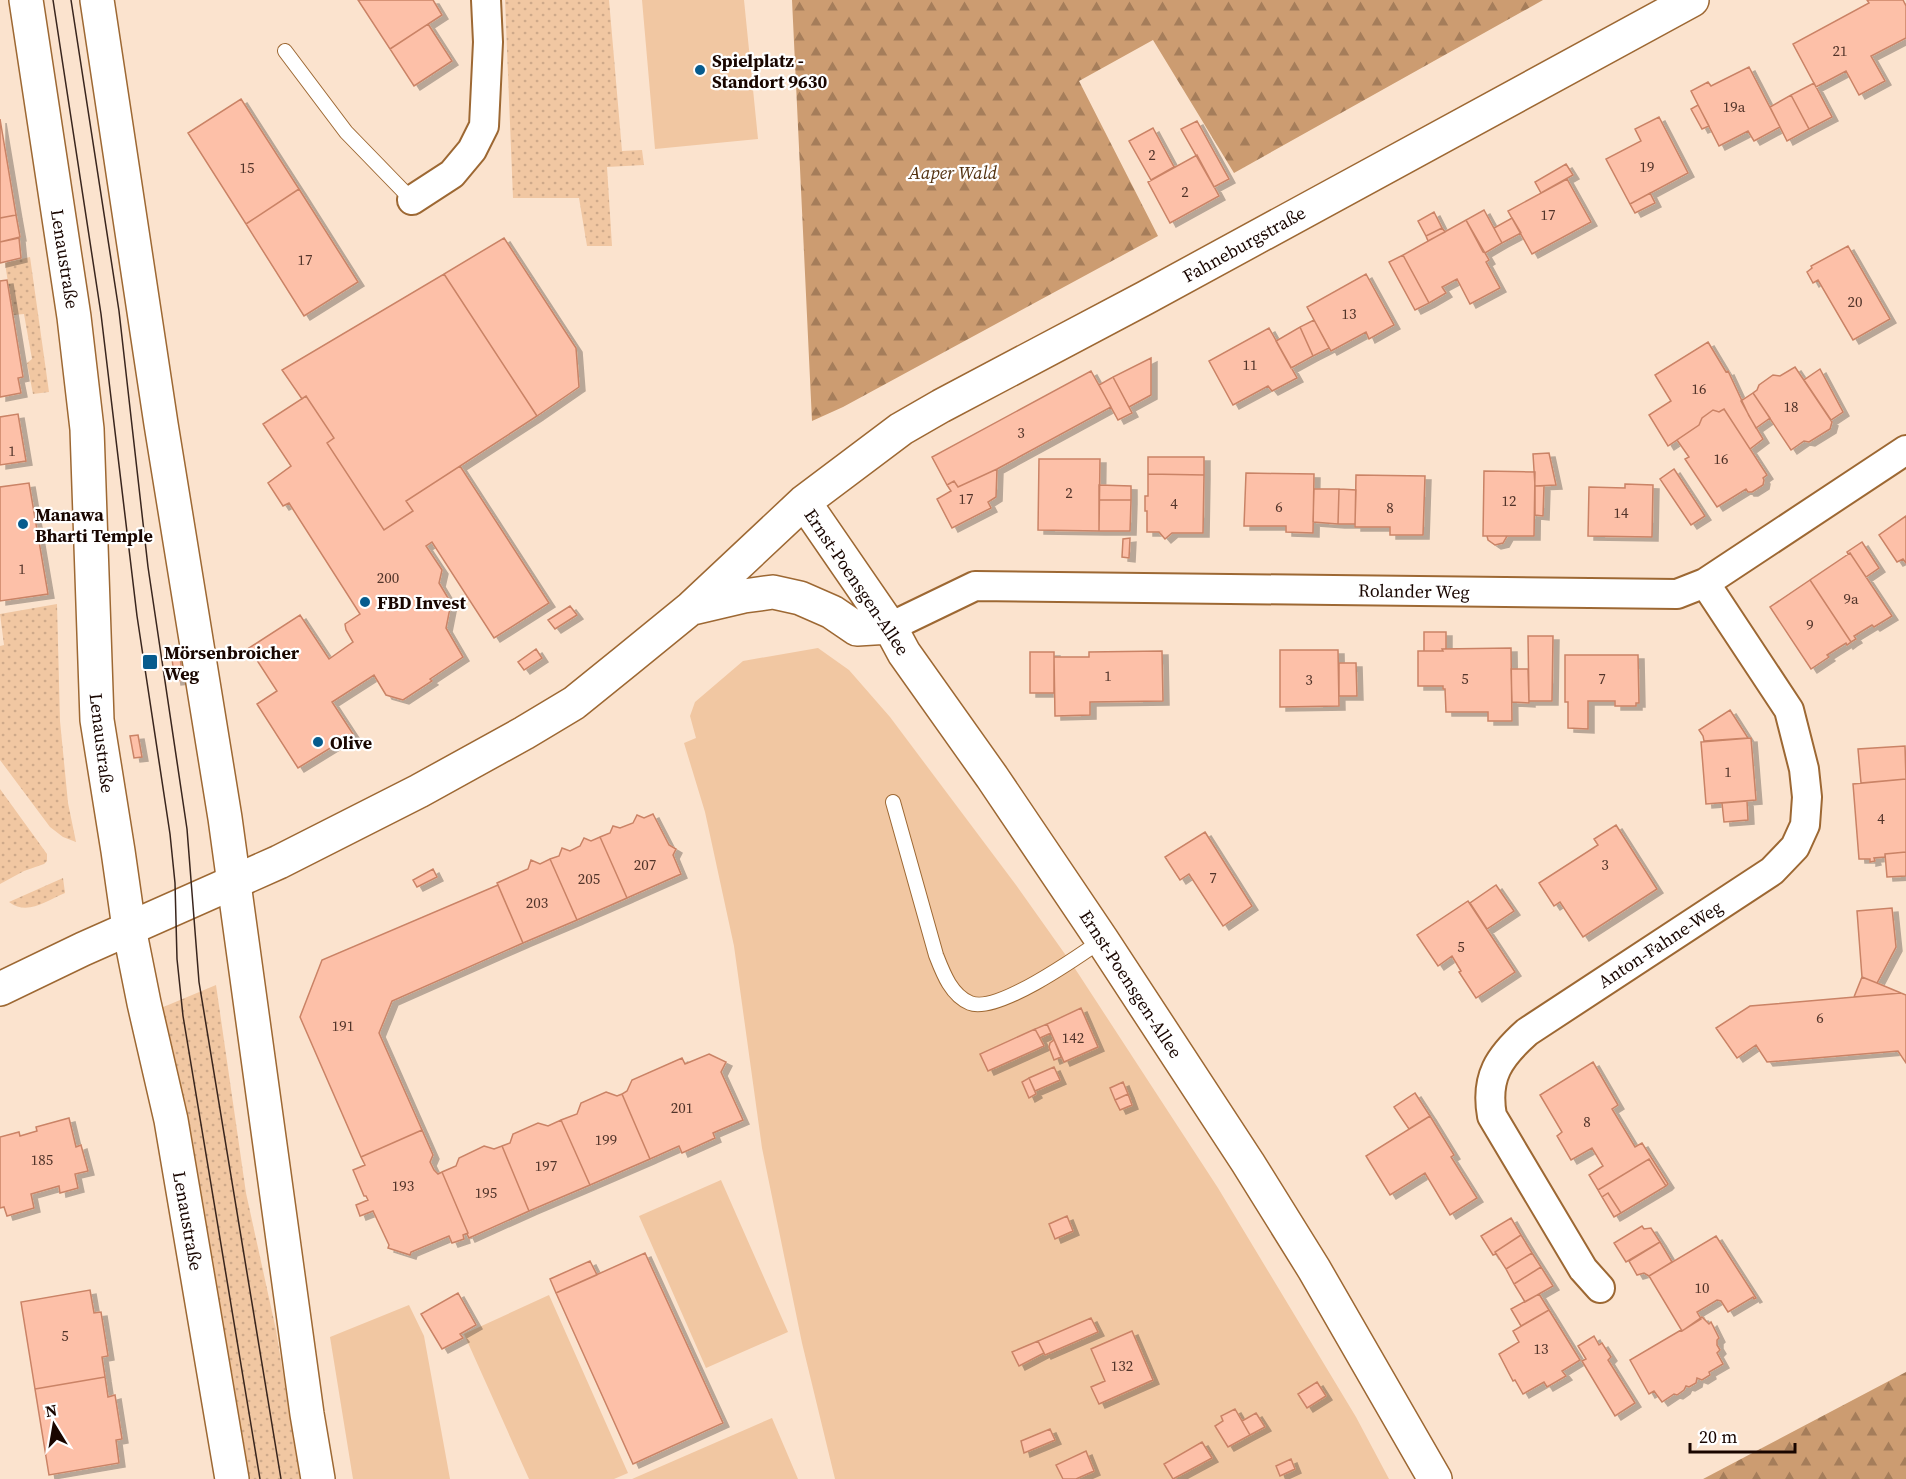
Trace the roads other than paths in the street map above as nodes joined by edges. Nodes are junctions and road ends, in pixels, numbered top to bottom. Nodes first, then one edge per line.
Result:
1 (26, 0) edge
2 (97, 0) edge
3 (486, 0) edge
4 (1692, 0) edge
5 (285, 51) dead end
6 (412, 200) joint
7 (1906, 450) edge
8 (804, 502) junction
9 (1705, 583) junction
10 (691, 608) junction
11 (890, 627) junction
12 (894, 802) dead end
13 (235, 883) junction
14 (129, 928) junction
15 (1102, 939) junction
16 (0, 988) edge
17 (1600, 1288) dead end
18 (232, 1479) edge
19 (318, 1479) edge
20 (1435, 1479) edge

1 - 14 street, Lenaustraße
2 - 13 street
3 - 6 street
4 - 8 street, Fahneburgstraße
5 - 6 lane
7 - 9 street, Rolander Weg
8 - 10 street
8 - 11 street, Ernst-Poensgen-Allee
9 - 11 street, Rolander Weg
9 - 17 street, Anton-Fahne-Weg
10 - 11 street
10 - 13 street
11 - 15 street, Ernst-Poensgen-Allee
12 - 15 lane
13 - 14 street
13 - 19 street
14 - 16 street
14 - 18 street, Lenaustraße
15 - 20 street, Ernst-Poensgen-Allee

